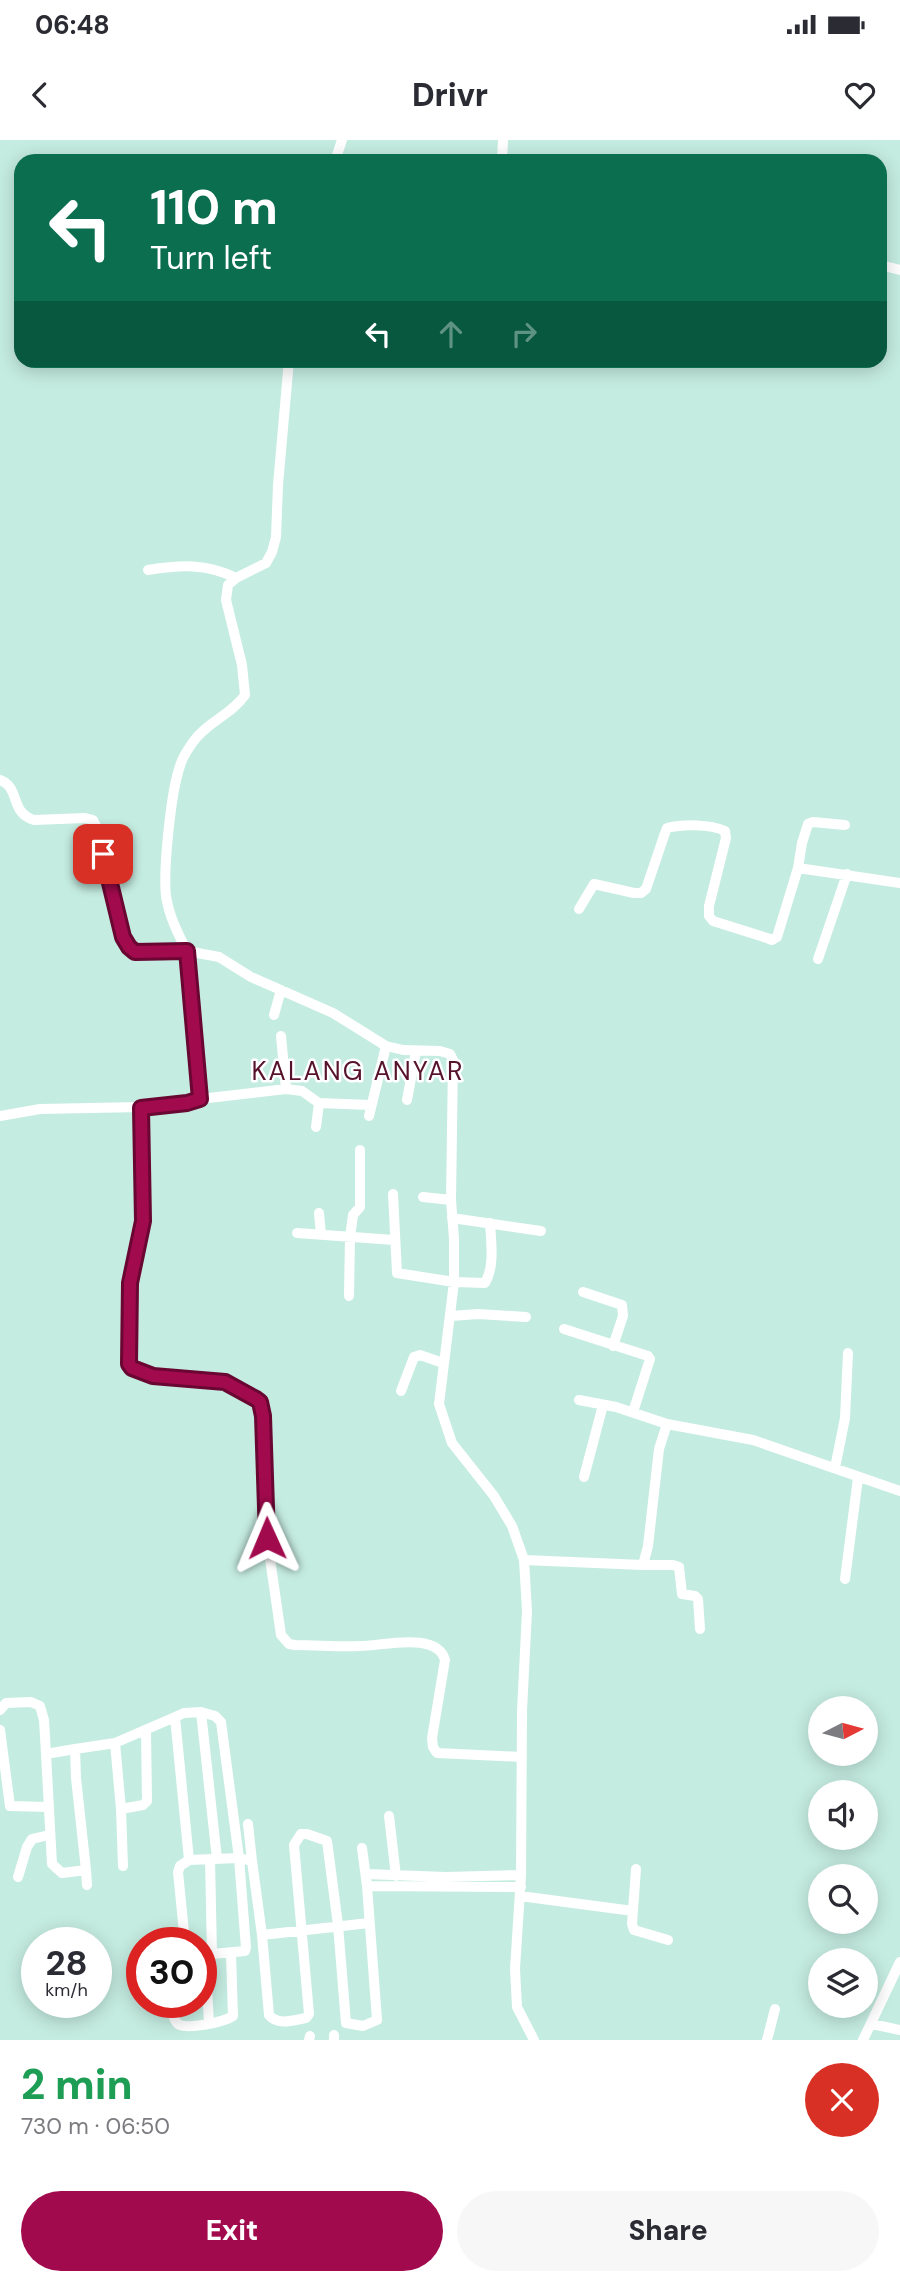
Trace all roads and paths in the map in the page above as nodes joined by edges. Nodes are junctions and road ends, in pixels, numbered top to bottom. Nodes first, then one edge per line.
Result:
1 (288, 368) edge
2 (148, 570) dead end
3 (236, 578) junction
4 (0, 780) edge
5 (845, 825) dead end
6 (798, 868) junction
7 (847, 874) junction
8 (900, 883) edge
9 (579, 909) dead end
10 (187, 951) junction
11 (818, 959) dead end
12 (281, 990) junction
13 (274, 1015) dead end
14 (281, 1036) dead end
15 (386, 1046) junction
16 (416, 1051) junction
17 (286, 1089) junction
18 (200, 1099) junction
19 (407, 1100) dead end
20 (318, 1103) junction
21 (141, 1108) junction
22 (0, 1116) edge
23 (316, 1127) dead end
24 (360, 1150) dead end
25 (393, 1194) dead end
26 (423, 1197) dead end
27 (451, 1200) junction
28 (319, 1213) dead end
29 (452, 1218) junction
30 (490, 1223) junction
31 (541, 1231) dead end
32 (297, 1233) dead end
33 (321, 1235) junction
34 (350, 1237) junction
35 (394, 1240) junction
36 (454, 1282) junction
37 (583, 1292) dead end
38 (349, 1296) dead end
39 (451, 1315) junction
40 (526, 1317) dead end
41 (564, 1329) dead end
42 (613, 1346) junction
43 (848, 1353) dead end
44 (443, 1363) junction
45 (401, 1391) dead end
46 (579, 1400) dead end
47 (603, 1405) junction
48 (633, 1412) junction
49 (667, 1424) junction
50 (835, 1468) junction
51 (584, 1477) dead end
52 (858, 1478) junction
53 (900, 1491) edge
54 (524, 1560) junction
55 (643, 1565) junction
56 (845, 1579) dead end
57 (700, 1629) dead end
58 (0, 1710) edge
59 (201, 1712) junction
60 (175, 1717) junction
61 (0, 1730) edge
62 (146, 1730) junction
63 (115, 1743) junction
64 (75, 1749) junction
65 (46, 1754) junction
66 (522, 1757) junction
67 (48, 1807) junction
68 (121, 1809) junction
69 (389, 1816) dead end
70 (248, 1824) dead end
71 (49, 1835) junction
72 (362, 1848) dead end
73 (239, 1858) junction
74 (213, 1859) junction
75 (189, 1860) junction
76 (252, 1861) junction
77 (123, 1866) dead end
78 (86, 1870) junction
79 (636, 1870) dead end
80 (521, 1875) junction
81 (396, 1876) junction
82 (18, 1877) dead end
83 (367, 1880) junction
84 (87, 1885) dead end
85 (521, 1891) junction
86 (633, 1911) junction
87 (369, 1923) junction
88 (338, 1925) junction
89 (184, 1927) edge
90 (208, 1927) edge
91 (300, 1929) junction
92 (261, 1935) junction
93 (668, 1940) dead end
94 (217, 1954) edge
95 (231, 1954) junction
96 (900, 1962) edge
97 (775, 2009) dead end
98 (174, 2018) edge
99 (209, 2018) edge
100 (209, 2023) junction
101 (872, 2024) junction
102 (900, 2029) edge
103 (534, 2040) edge
104 (767, 2040) edge
105 (863, 2040) edge

1 - 3 street
2 - 3 street
3 - 10 street
4 - 10 street
5 - 6 street
6 - 7 street
6 - 9 street
7 - 8 street
7 - 11 street
10 - 12 street
10 - 18 street
12 - 13 street
12 - 15 street
14 - 17 street
15 - 16 street
15 - 20 street
16 - 19 street
16 - 27 street
17 - 18 street
17 - 20 street
18 - 21 street
20 - 23 street
21 - 22 street
21 - 66 street
24 - 34 street
25 - 35 street
26 - 27 street
27 - 29 street
28 - 33 street
29 - 30 street
29 - 36 street
30 - 31 street
30 - 36 street
32 - 33 street
33 - 34 street
34 - 35 street
34 - 38 street
35 - 36 street
36 - 39 street
37 - 42 street
39 - 40 street
39 - 44 street
41 - 42 street
42 - 48 street
43 - 50 street
44 - 45 street
44 - 54 street
46 - 47 street
47 - 48 street
47 - 51 street
48 - 49 street
49 - 50 street
49 - 55 street
50 - 52 street
52 - 53 street
52 - 56 street
54 - 55 street
54 - 66 street
55 - 57 street
58 - 65 street
59 - 60 street
59 - 73 street
59 - 74 street
60 - 62 street
60 - 75 street
61 - 67 street
62 - 63 street
62 - 68 street
63 - 64 street
63 - 68 street
64 - 65 street
64 - 78 street
65 - 67 street
66 - 80 street
67 - 71 street
68 - 77 street
69 - 81 street
70 - 76 street
71 - 78 street
71 - 82 street
72 - 83 street
73 - 74 street
73 - 76 street
73 - 95 street
74 - 75 street
74 - 90 street
75 - 89 street
76 - 92 street
78 - 84 street
79 - 86 street
80 - 81 street
80 - 85 street
81 - 83 street
83 - 85 street
83 - 87 street
85 - 86 street
85 - 103 street
86 - 93 street
87 - 88 street
87 - 88 street
88 - 91 street
88 - 91 street
91 - 92 street
91 - 92 street
94 - 95 street
95 - 100 street
96 - 101 street
97 - 104 street
98 - 100 street
99 - 100 street
101 - 102 street
101 - 105 street

